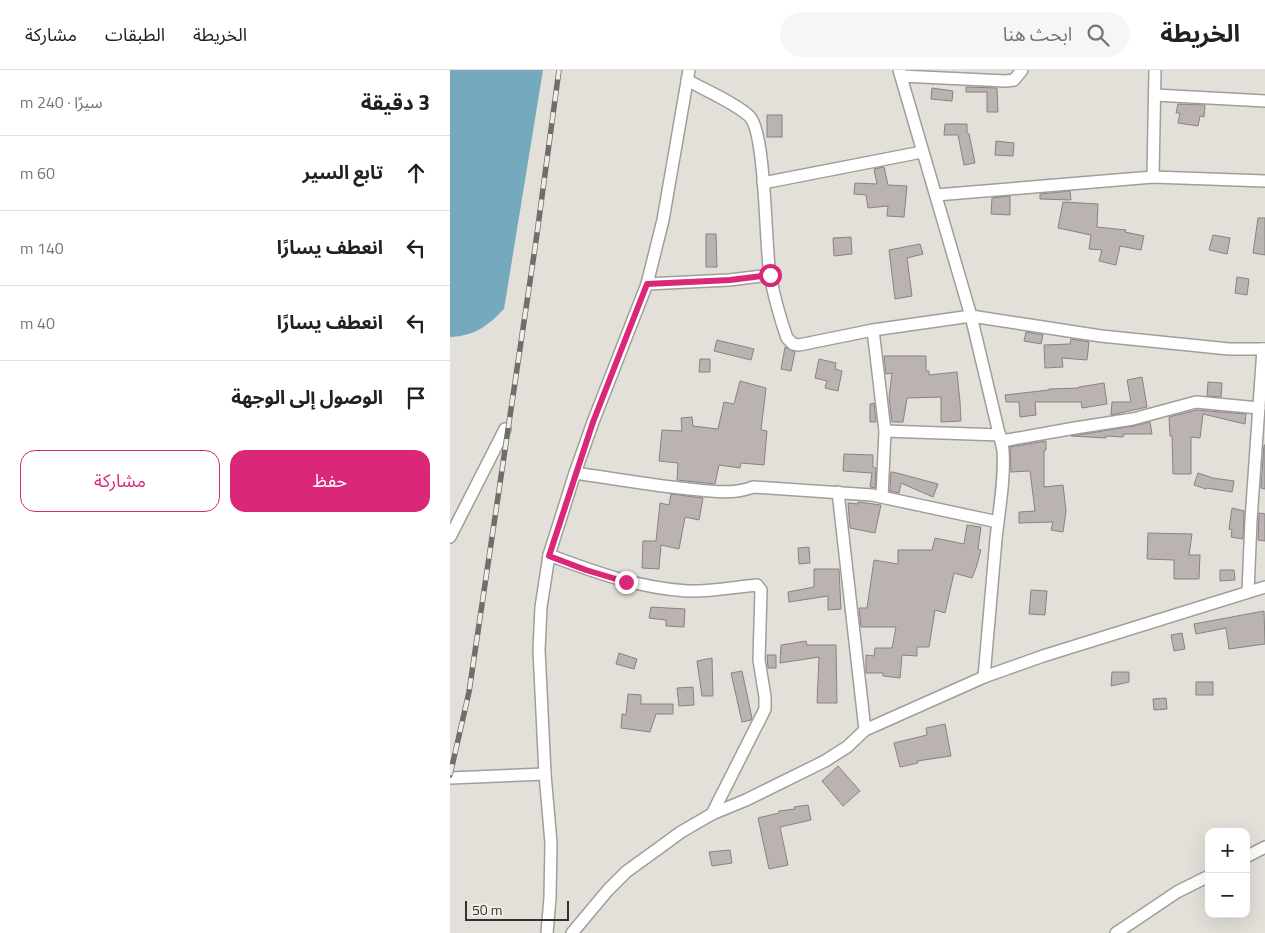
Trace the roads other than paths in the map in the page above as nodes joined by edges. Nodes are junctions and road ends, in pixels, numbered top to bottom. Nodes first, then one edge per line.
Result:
1 (1022, 70) edge
2 (1155, 70) edge
3 (900, 73) edge
4 (688, 75) edge
5 (1155, 95) junction
6 (1265, 101) edge
7 (922, 152) junction
8 (1153, 177) junction
9 (1265, 181) edge
10 (763, 183) junction
11 (936, 195) junction
12 (770, 275) junction
13 (647, 284) junction
14 (970, 316) junction
15 (873, 330) junction
16 (1264, 349) edge
17 (1259, 408) junction
18 (505, 429) dead end
19 (885, 431) junction
20 (1001, 438) junction
21 (575, 473) junction
22 (838, 492) junction
23 (882, 497) junction
24 (998, 522) junction
25 (450, 537) edge
26 (549, 556) junction
27 (1265, 587) edge
28 (1248, 592) junction
29 (984, 677) junction
30 (865, 730) junction
31 (545, 774) junction
32 (450, 778) edge
33 (712, 814) junction
34 (1265, 847) edge
35 (1250, 855) edge
36 (1205, 878) edge
37 (547, 933) edge
38 (572, 933) edge
39 (1116, 933) edge

1 - 3 street
2 - 5 street
3 - 7 street
4 - 10 street
4 - 13 street
5 - 6 street
5 - 8 street
7 - 10 street
7 - 11 street
8 - 9 street
8 - 11 street
10 - 12 street
11 - 14 street
12 - 13 street
12 - 15 street
13 - 21 street
14 - 15 street
14 - 16 street
14 - 20 street
15 - 19 street
16 - 17 street
17 - 20 street
17 - 28 street
18 - 25 street
19 - 20 street
19 - 23 street
20 - 24 street
21 - 22 street
21 - 26 street
22 - 23 street
22 - 30 street
23 - 24 street
24 - 29 street
26 - 31 street
26 - 33 street
27 - 28 street
28 - 29 street
29 - 30 street
30 - 33 street
31 - 32 street
31 - 37 street
33 - 38 street
34 - 35 street
36 - 39 street

